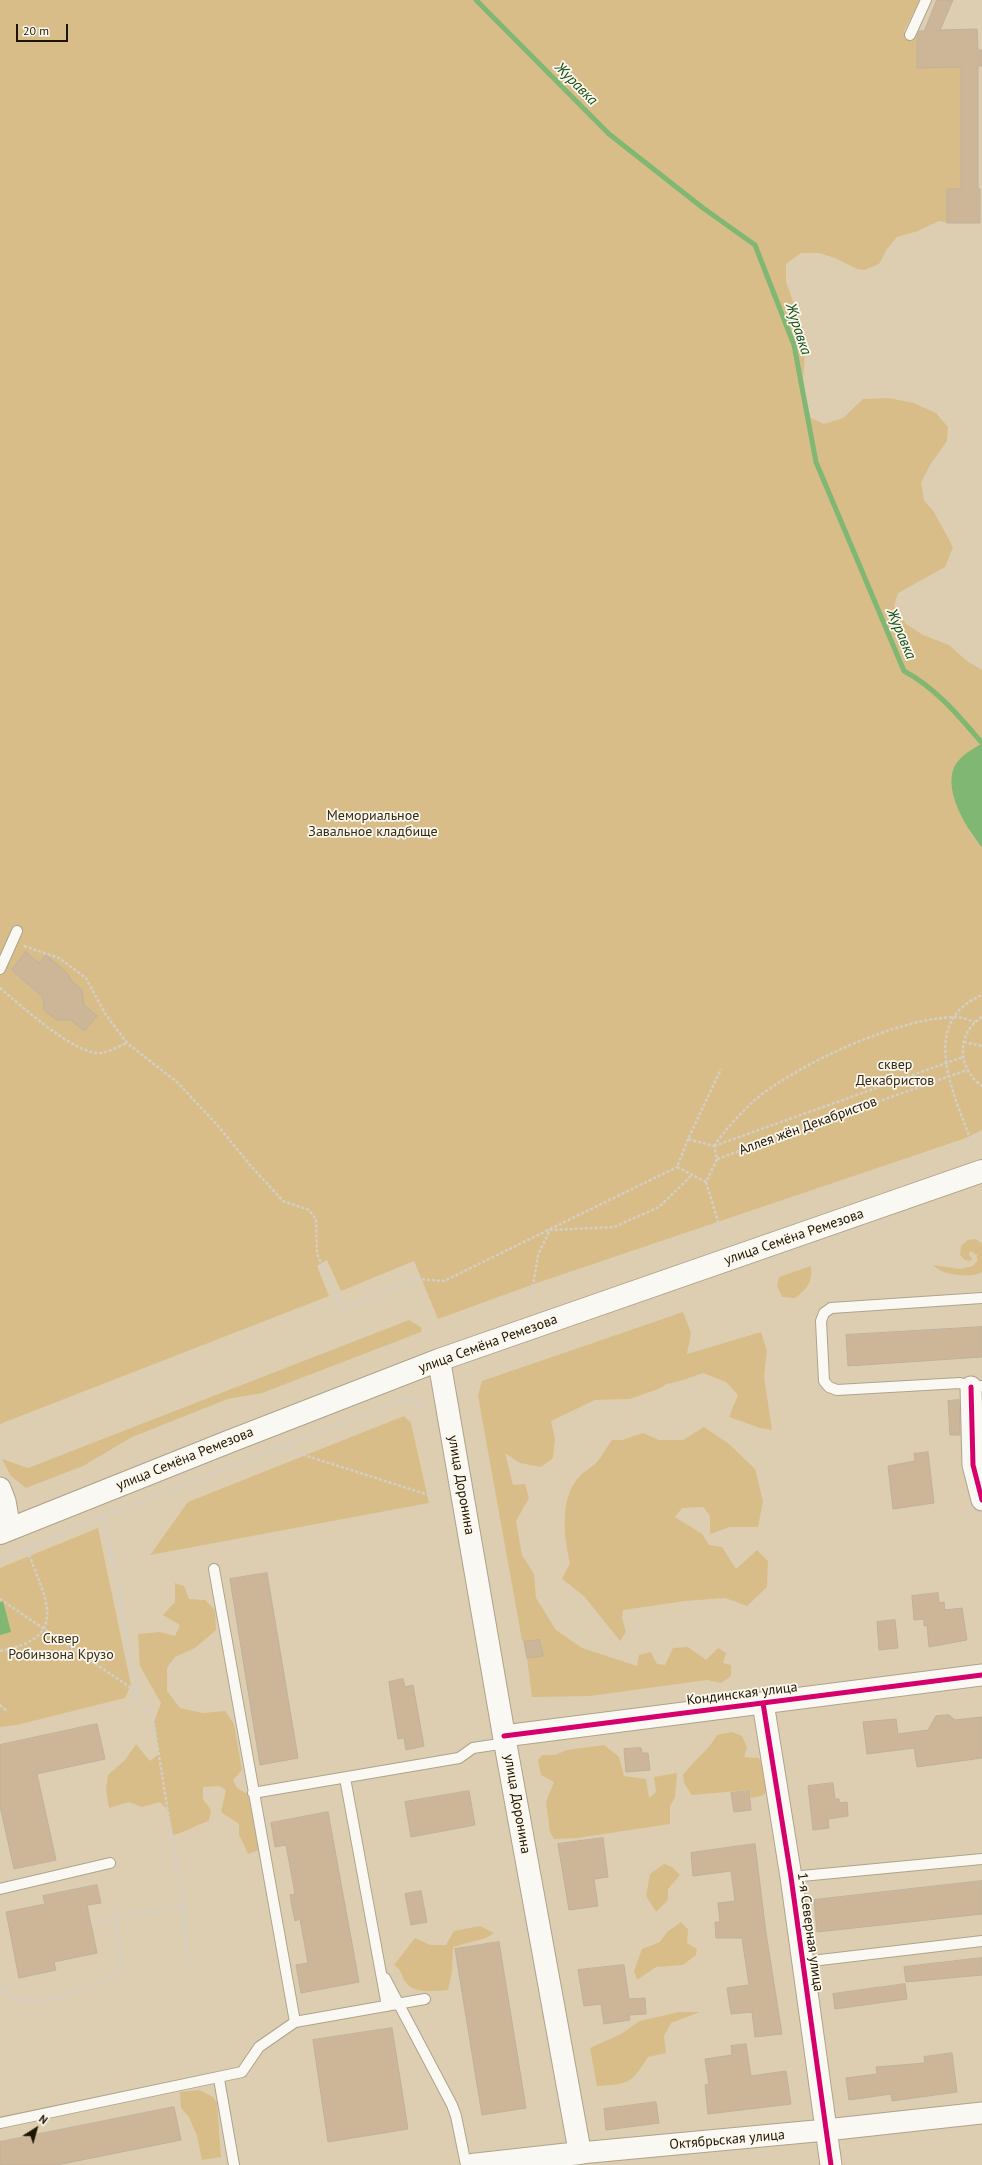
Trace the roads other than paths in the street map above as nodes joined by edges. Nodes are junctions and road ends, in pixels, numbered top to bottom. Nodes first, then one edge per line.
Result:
1 (926, 0) edge
2 (910, 35) dead end
3 (17, 931) dead end
4 (0, 969) edge
5 (982, 1171) edge
6 (982, 1298) edge
7 (439, 1360) junction
8 (976, 1387) edge
9 (0, 1488) edge
10 (982, 1500) edge
11 (5, 1531) edge
12 (214, 1569) dead end
13 (982, 1675) edge
14 (763, 1703) junction
15 (505, 1739) junction
16 (345, 1778) junction
17 (253, 1793) junction
18 (982, 1859) edge
19 (110, 1863) dead end
20 (791, 1877) junction
21 (0, 1889) edge
22 (982, 1941) edge
23 (803, 1962) junction
24 (380, 1969) junction
25 (425, 2000) dead end
26 (399, 2004) junction
27 (387, 2006) junction
28 (295, 2022) junction
29 (219, 2079) junction
30 (982, 2112) edge
31 (0, 2123) edge
32 (826, 2130) junction
33 (580, 2153) junction
34 (234, 2165) edge
35 (466, 2165) edge
36 (472, 2165) edge
37 (831, 2165) edge

1 - 2 lane
3 - 4 lane
5 - 7 main road, улица Семёна Ремезова
6 - 8 lane
7 - 11 main road, улица Семёна Ремезова
7 - 15 main road, улица Доронина
8 - 10 street
9 - 11 street
12 - 17 lane
13 - 14 street, Кондинская улица
14 - 15 street, Кондинская улица
14 - 20 street, 1-я Северная улица
15 - 16 lane
15 - 33 main road, улица Доронина
16 - 17 lane
16 - 24 lane
17 - 28 lane
18 - 20 lane
19 - 21 lane
20 - 23 street, 1-я Северная улица
22 - 23 lane
23 - 32 street, 1-я Северная улица
24 - 26 lane
24 - 27 lane
25 - 26 lane
26 - 27 lane
26 - 35 lane
27 - 28 lane
28 - 29 lane
29 - 31 lane
29 - 34 lane
30 - 32 street, Октябрьская улица
32 - 33 street, Октябрьская улица
32 - 37 street, 1-я Северная улица
33 - 36 main road, Октябрьская улица

